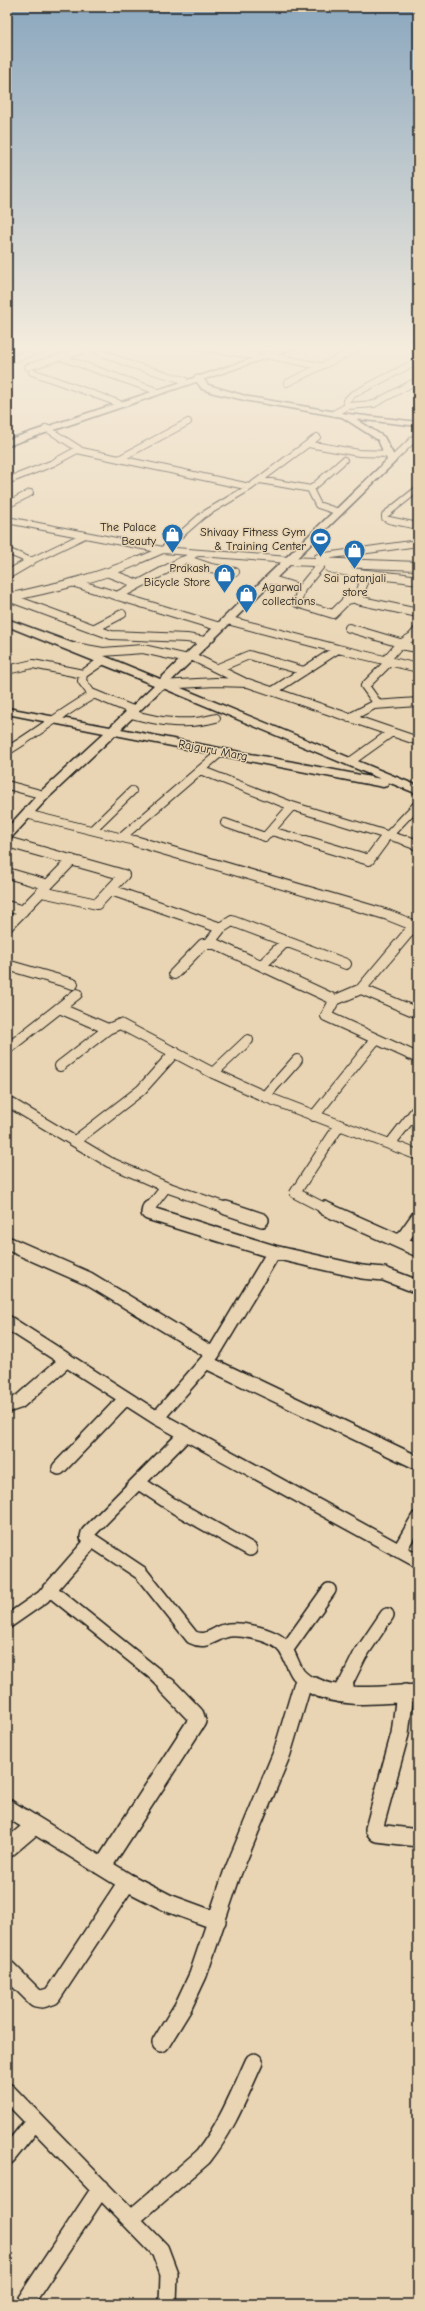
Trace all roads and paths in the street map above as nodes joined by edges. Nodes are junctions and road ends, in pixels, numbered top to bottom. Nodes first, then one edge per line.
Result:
1 (68, 455) edge
2 (100, 455) edge
3 (127, 455) edge
4 (294, 455) edge
5 (377, 455) edge
6 (393, 455) edge
7 (390, 457) junction
8 (119, 459) junction
9 (344, 460) dead end
10 (9, 480) edge
11 (260, 480) junction
12 (250, 487) junction
13 (310, 489) junction
14 (418, 489) edge
15 (30, 493) dead end
16 (7, 505) edge
17 (339, 512) junction
18 (7, 520) edge
19 (418, 526) edge
20 (83, 536) junction
21 (418, 543) edge
22 (163, 550) junction
23 (7, 551) edge
24 (198, 553) junction
25 (185, 559) junction
26 (31, 561) junction
27 (288, 561) junction
28 (322, 564) junction
29 (418, 566) edge
30 (235, 572) dead end
31 (109, 573) junction
32 (360, 574) junction
33 (7, 575) edge
34 (269, 579) junction
35 (418, 580) edge
36 (76, 584) junction
37 (138, 584) junction
38 (301, 589) junction
39 (116, 596) junction
40 (8, 597) edge
41 (356, 598) junction
42 (418, 612) edge
43 (122, 614) dead end
44 (227, 620) junction
45 (7, 622) edge
46 (220, 628) junction
47 (349, 628) dead end
48 (93, 629) junction
49 (418, 630) edge
50 (205, 641) junction
51 (400, 644) junction
52 (71, 646) junction
53 (418, 648) edge
54 (338, 649) junction
55 (189, 657) junction
56 (102, 661) junction
57 (387, 662) junction
58 (218, 668) junction
59 (418, 668) edge
60 (7, 670) edge
61 (304, 671) junction
62 (83, 674) junction
63 (248, 683) junction
64 (162, 685) junction
65 (273, 691) junction
66 (94, 695) junction
67 (418, 702) edge
68 (378, 704) junction
69 (7, 711) edge
70 (133, 713) junction
71 (216, 718) dead end
72 (349, 718) junction
73 (52, 720) junction
74 (114, 732) junction
75 (392, 732) junction
76 (418, 741) edge
77 (7, 751) edge
78 (221, 752) junction
79 (350, 762) junction
80 (200, 770) junction
81 (7, 785) edge
82 (418, 790) edge
83 (132, 791) dead end
84 (44, 796) junction
85 (418, 804) edge
86 (292, 806) junction
87 (26, 814) junction
88 (225, 823) dead end
89 (10, 828) edge
90 (93, 829) junction
91 (271, 830) junction
92 (387, 836) junction
93 (122, 837) junction
94 (7, 842) edge
95 (418, 845) edge
96 (72, 860) junction
97 (7, 873) edge
98 (48, 885) junction
99 (111, 890) junction
100 (42, 892) junction
101 (7, 906) edge
102 (23, 911) junction
103 (416, 926) edge
104 (7, 927) edge
105 (221, 928) junction
106 (210, 942) junction
107 (286, 942) junction
108 (346, 964) dead end
109 (7, 965) edge
110 (262, 965) junction
111 (174, 974) dead end
112 (73, 984) dead end
113 (361, 989) junction
114 (77, 994) dead end
115 (333, 1001) junction
116 (59, 1008) junction
117 (418, 1013) edge
118 (108, 1029) junction
119 (248, 1040) dead end
120 (375, 1040) junction
121 (7, 1049) edge
122 (175, 1052) junction
123 (418, 1058) edge
124 (296, 1060) dead end
125 (60, 1066) dead end
126 (213, 1073) junction
127 (265, 1096) junction
128 (7, 1102) edge
129 (418, 1108) edge
130 (314, 1116) junction
131 (339, 1126) junction
132 (75, 1141) junction
133 (390, 1144) junction
134 (418, 1154) edge
135 (166, 1186) junction
136 (418, 1217) edge
137 (262, 1220) dead end
138 (401, 1241) junction
139 (7, 1243) edge
140 (418, 1250) edge
141 (274, 1252) junction
142 (418, 1287) edge
143 (7, 1322) edge
144 (210, 1358) junction
145 (67, 1360) junction
146 (126, 1398) junction
147 (7, 1406) edge
148 (157, 1418) junction
149 (186, 1434) junction
150 (418, 1463) edge
151 (59, 1468) dead end
152 (140, 1483) junction
153 (418, 1518) edge
154 (92, 1542) junction
155 (250, 1549) dead end
156 (399, 1551) junction
157 (418, 1560) edge
158 (50, 1589) junction
159 (329, 1590) dead end
160 (387, 1615) dead end
161 (7, 1622) edge
162 (287, 1649) junction
163 (304, 1680) junction
164 (342, 1692) junction
165 (412, 1693) edge
166 (7, 1808) edge
167 (34, 1826) junction
168 (418, 1838) edge
169 (7, 1849) edge
170 (103, 1866) junction
171 (127, 1882) junction
172 (218, 1921) junction
173 (7, 1969) edge
174 (161, 2044) dead end
175 (254, 2062) dead end
176 (7, 2092) edge
177 (35, 2121) junction
178 (7, 2156) edge
179 (101, 2188) junction
180 (131, 2219) junction
181 (24, 2304) edge
182 (168, 2304) edge

1 - 10 street
2 - 8 street
3 - 8 street
4 - 11 street
5 - 7 street
6 - 7 street
7 - 17 street
8 - 12 street
9 - 13 street
11 - 12 street
11 - 13 street
12 - 22 street
13 - 17 street
14 - 19 street
15 - 16 street
17 - 27 street
18 - 20 street
20 - 22 street
20 - 26 street
21 - 27 street
22 - 24 street
22 - 31 street
23 - 26 street
24 - 25 street
24 - 27 street
25 - 30 street
25 - 37 street
26 - 33 street
27 - 28 street
27 - 34 street
28 - 29 street
28 - 32 street
28 - 38 street
31 - 36 street
31 - 37 street
32 - 35 street
32 - 41 street
34 - 38 street
34 - 44 street
36 - 39 street
36 - 40 street
37 - 39 street
38 - 41 street
39 - 46 street
40 - 48 street
41 - 42 street
43 - 48 street
44 - 46 street
44 - 54 street
45 - 52 street
46 - 50 street
47 - 51 street
48 - 50 street
49 - 51 street
50 - 55 street
51 - 53 street
51 - 57 street
52 - 55 street
52 - 56 street
54 - 57 street
54 - 61 street
55 - 58 street
55 - 64 street
56 - 62 street
56 - 64 street
57 - 59 street
57 - 68 street
58 - 61 street
58 - 63 street
60 - 62 street
61 - 65 street
62 - 66 street
63 - 64 street
63 - 65 street
64 - 70 street
64 - 79 street
65 - 72 street
66 - 70 street
66 - 73 street
67 - 68 street
68 - 72 street
69 - 73 street, Rajguru Marg
70 - 71 street
70 - 74 street
72 - 75 street
73 - 74 street, Rajguru Marg
73 - 77 street
74 - 78 street, Rajguru Marg
74 - 84 street
75 - 76 street
75 - 79 street
78 - 80 street
78 - 82 street, Rajguru Marg
79 - 82 street
80 - 86 street
80 - 93 street
81 - 84 street
83 - 90 street
84 - 87 street
85 - 92 street
86 - 91 street
86 - 92 street
87 - 89 street
87 - 90 street
88 - 91 street
90 - 93 street
91 - 92 street
92 - 95 street
93 - 103 street
94 - 96 street
96 - 98 street
96 - 99 street
97 - 98 street
98 - 100 street
99 - 100 street
99 - 105 street
100 - 102 street
101 - 102 street
102 - 104 street
103 - 113 street
105 - 106 street
105 - 107 street
106 - 110 street
106 - 111 street
107 - 108 street
107 - 110 street
109 - 112 street
110 - 115 street
113 - 115 street
113 - 117 street
114 - 116 street
115 - 120 street
116 - 118 street
116 - 121 street
118 - 122 street
118 - 125 street
119 - 126 street
120 - 123 street
120 - 130 street
122 - 126 street
122 - 132 street
124 - 127 street
126 - 127 street
127 - 130 street
128 - 132 street
129 - 133 street
130 - 131 street
131 - 133 street
131 - 138 street
132 - 135 street
133 - 134 street
135 - 137 street
135 - 141 street
136 - 138 street
138 - 140 street
139 - 144 street
141 - 142 street
141 - 144 street
143 - 145 street
144 - 148 street
144 - 150 street
145 - 146 street
145 - 147 street
146 - 148 street
146 - 151 street
148 - 149 street
149 - 152 street
149 - 156 street
152 - 154 street
152 - 155 street
153 - 156 street
154 - 158 street
154 - 162 street
156 - 157 street
158 - 161 street
158 - 170 street
159 - 162 street
160 - 164 street
162 - 163 street
163 - 164 street
163 - 172 street
164 - 165 street
165 - 168 street
166 - 167 street
167 - 169 street
167 - 170 street
170 - 171 street
171 - 172 street
171 - 173 street
172 - 174 street
175 - 180 street
176 - 177 street
177 - 178 street
177 - 179 street
179 - 180 street
179 - 181 street
180 - 182 street

